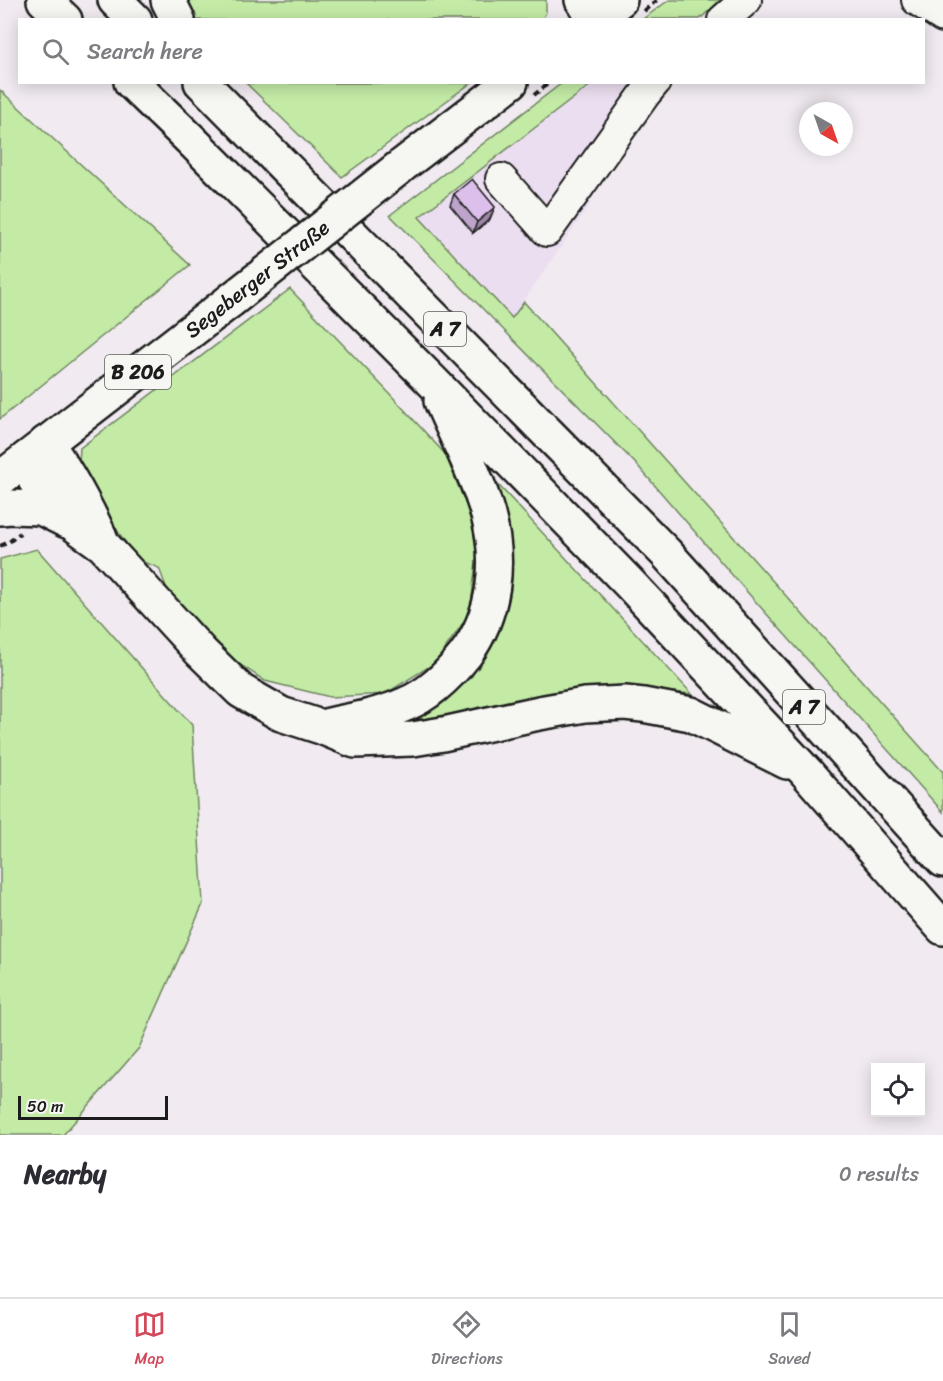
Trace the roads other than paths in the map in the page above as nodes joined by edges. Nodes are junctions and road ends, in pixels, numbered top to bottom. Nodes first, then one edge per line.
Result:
1 (44, 0) edge
2 (115, 0) edge
3 (168, 0) edge
4 (582, 0) edge
5 (620, 0) edge
6 (746, 0) edge
7 (917, 0) edge
8 (943, 17) edge
9 (63, 18) edge
10 (133, 18) edge
11 (177, 18) edge
12 (594, 18) edge
13 (596, 18) edge
14 (725, 18) edge
15 (133, 84) edge
16 (509, 84) edge
17 (653, 84) edge
18 (212, 90) edge
19 (501, 178) dead end
20 (433, 382) junction
21 (36, 451) junction
22 (0, 479) edge
23 (0, 508) edge
24 (75, 525) junction
25 (103, 544) junction
26 (321, 727) junction
27 (806, 772) junction
28 (943, 860) edge
29 (943, 928) edge

1 - 9 main road
2 - 10 main road
3 - 11 main road
4 - 12 main road
5 - 13 main road
6 - 14 street
7 - 8 street
15 - 20 main road, A 7
16 - 21 main road, Segeberger Straße / B 206, bridge
17 - 19 street
18 - 28 main road, A 7
20 - 26 main road
20 - 27 main road, A 7
21 - 22 main road, Segeberger Straße / B 206
21 - 24 main road
21 - 25 main road
23 - 24 main road
24 - 25 main road
25 - 26 main road
26 - 27 main road
27 - 29 main road, A 7

